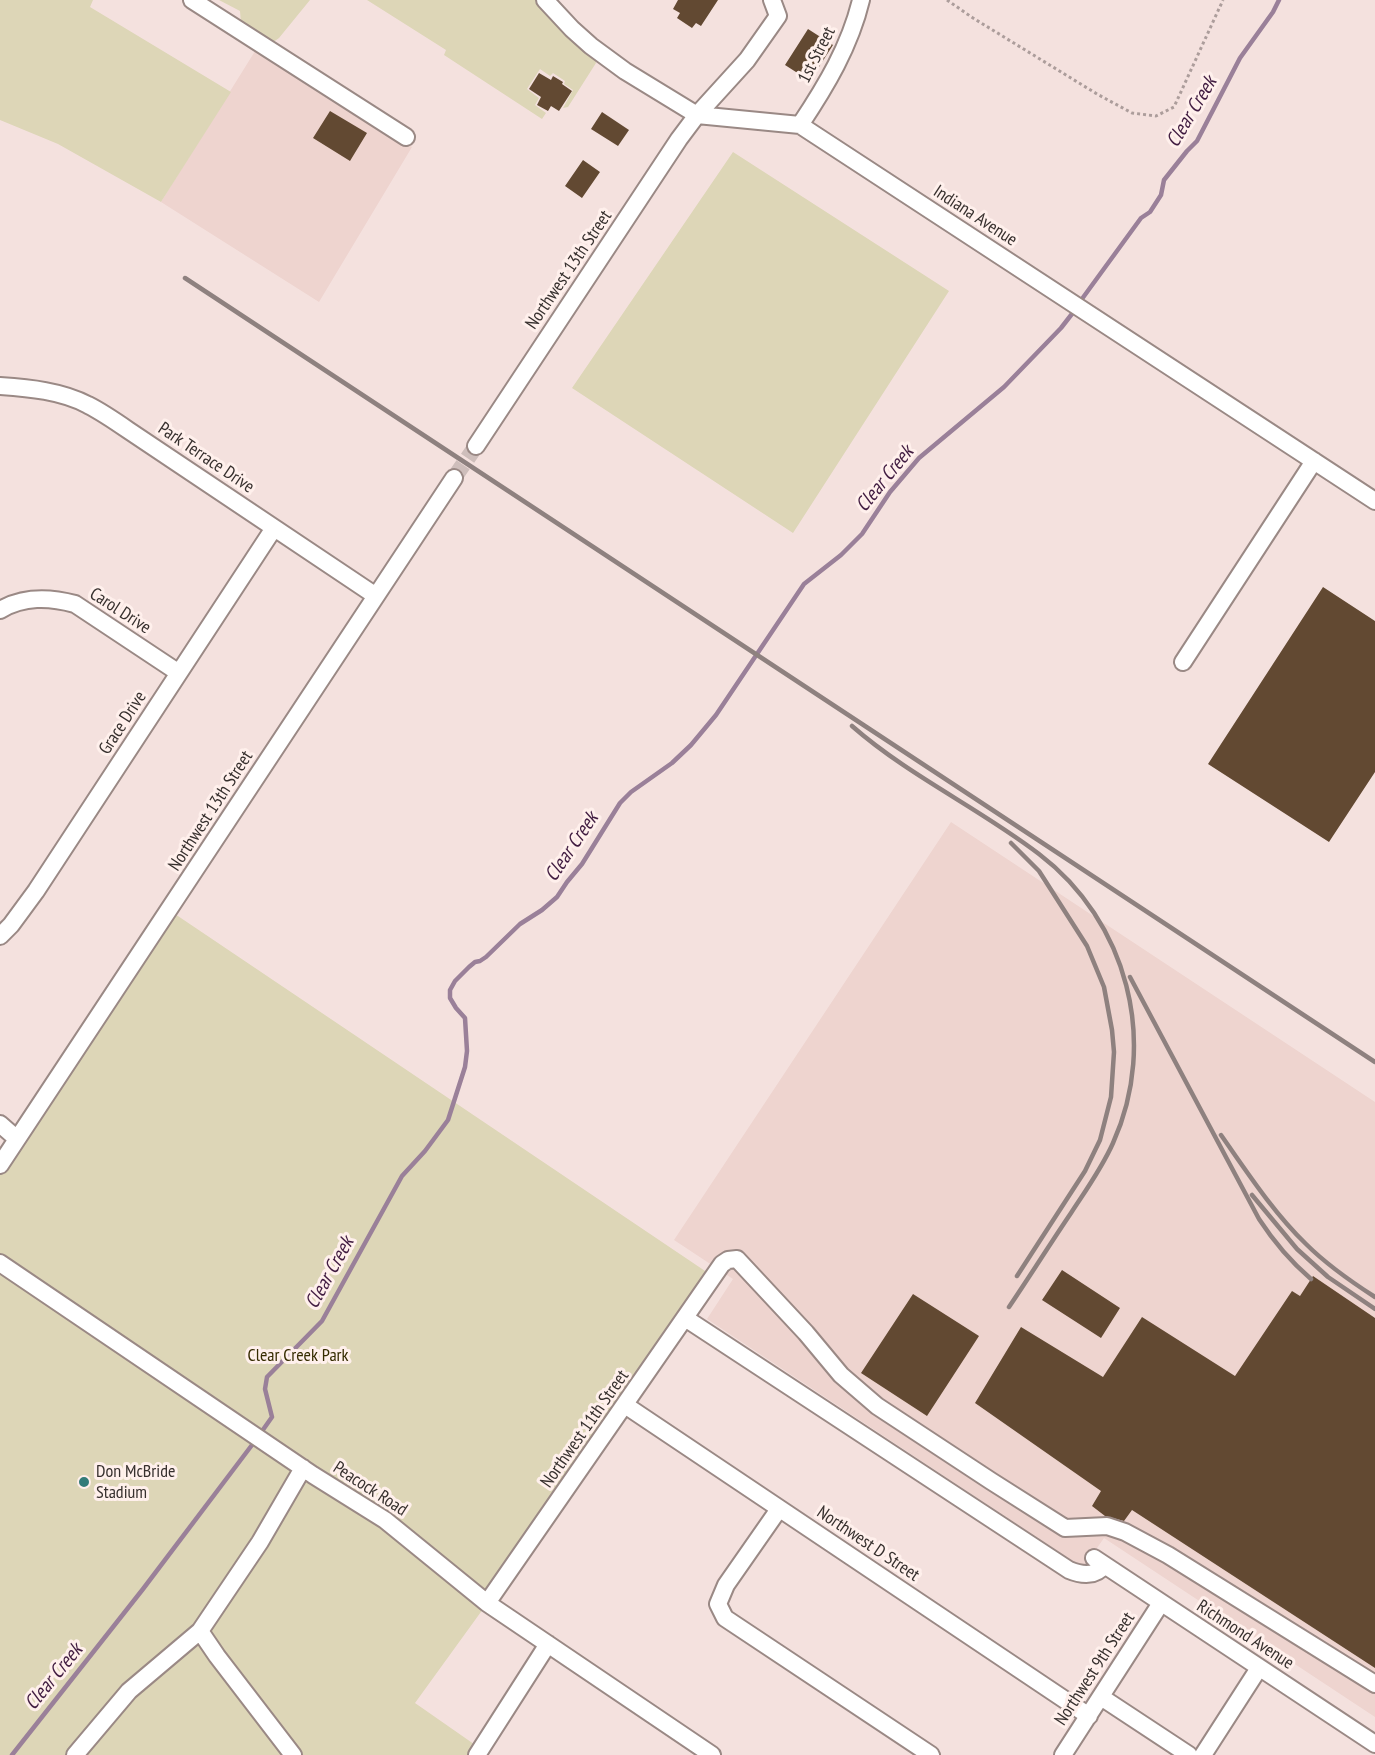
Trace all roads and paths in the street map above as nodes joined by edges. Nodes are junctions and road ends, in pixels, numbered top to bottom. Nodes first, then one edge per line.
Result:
1 (192, 0) edge
2 (545, 0) edge
3 (772, 0) edge
4 (861, 0) edge
5 (946, 0) edge
6 (1223, 0) edge
7 (697, 115) junction
8 (800, 125) junction
9 (406, 137) dead end
10 (0, 386) edge
11 (476, 446) tunnel mouth
12 (1314, 460) junction
13 (454, 478) tunnel mouth
14 (1375, 501) edge
15 (273, 528) junction
16 (376, 596) junction
17 (0, 610) edge
18 (1183, 662) dead end
19 (179, 673) junction
20 (0, 936) edge
21 (0, 1124) edge
22 (16, 1138) junction
23 (0, 1165) edge
24 (0, 1263) edge
25 (685, 1318) junction
26 (625, 1405) junction
27 (298, 1465) junction
28 (780, 1509) junction
29 (487, 1603) junction
30 (1161, 1604) junction
31 (200, 1631) junction
32 (548, 1644) junction
33 (1259, 1668) junction
34 (1375, 1684) edge
35 (1101, 1696) junction
36 (1089, 1716) junction
37 (1370, 1747) edge
38 (483, 1753) edge
39 (75, 1755) edge
40 (293, 1755) edge
41 (712, 1755) edge
42 (931, 1755) edge
43 (1063, 1755) edge
44 (1189, 1755) edge
45 (1203, 1755) edge

1 - 9 street
2 - 7 street, Indiana Avenue
3 - 7 street, Northwest 13th Street
4 - 8 street, 1st Street
5 - 6 path
7 - 8 street, Indiana Avenue
7 - 11 street, Northwest 13th Street
8 - 12 street, Indiana Avenue
10 - 15 street, Park Terrace Drive
12 - 14 street, Indiana Avenue
12 - 18 street
13 - 16 street, Northwest 13th Street
15 - 16 street, Park Terrace Drive
15 - 19 street, Grace Drive
16 - 22 street, Northwest 13th Street
17 - 19 street, Carol Drive
19 - 20 street, Grace Drive
21 - 22 street
22 - 23 street, Northwest 13th Street
24 - 27 street, Peacock Road
25 - 26 street, Northwest 11th Street
25 - 30 street, Richmond Avenue
25 - 34 street, Northwest 11th Street
26 - 28 street, Northwest D Street
26 - 29 street, Northwest 11th Street
27 - 29 street, Peacock Road
27 - 31 street
28 - 36 street, Northwest D Street
28 - 42 street
29 - 32 street, Peacock Road
30 - 33 street, Richmond Avenue
30 - 35 street, Northwest 9th Street
31 - 39 street
31 - 40 street
32 - 38 street
32 - 41 street, Peacock Road
33 - 37 street, Richmond Avenue
33 - 45 street
35 - 36 street, Northwest 9th Street
35 - 44 street
36 - 43 street, Northwest 9th Street

